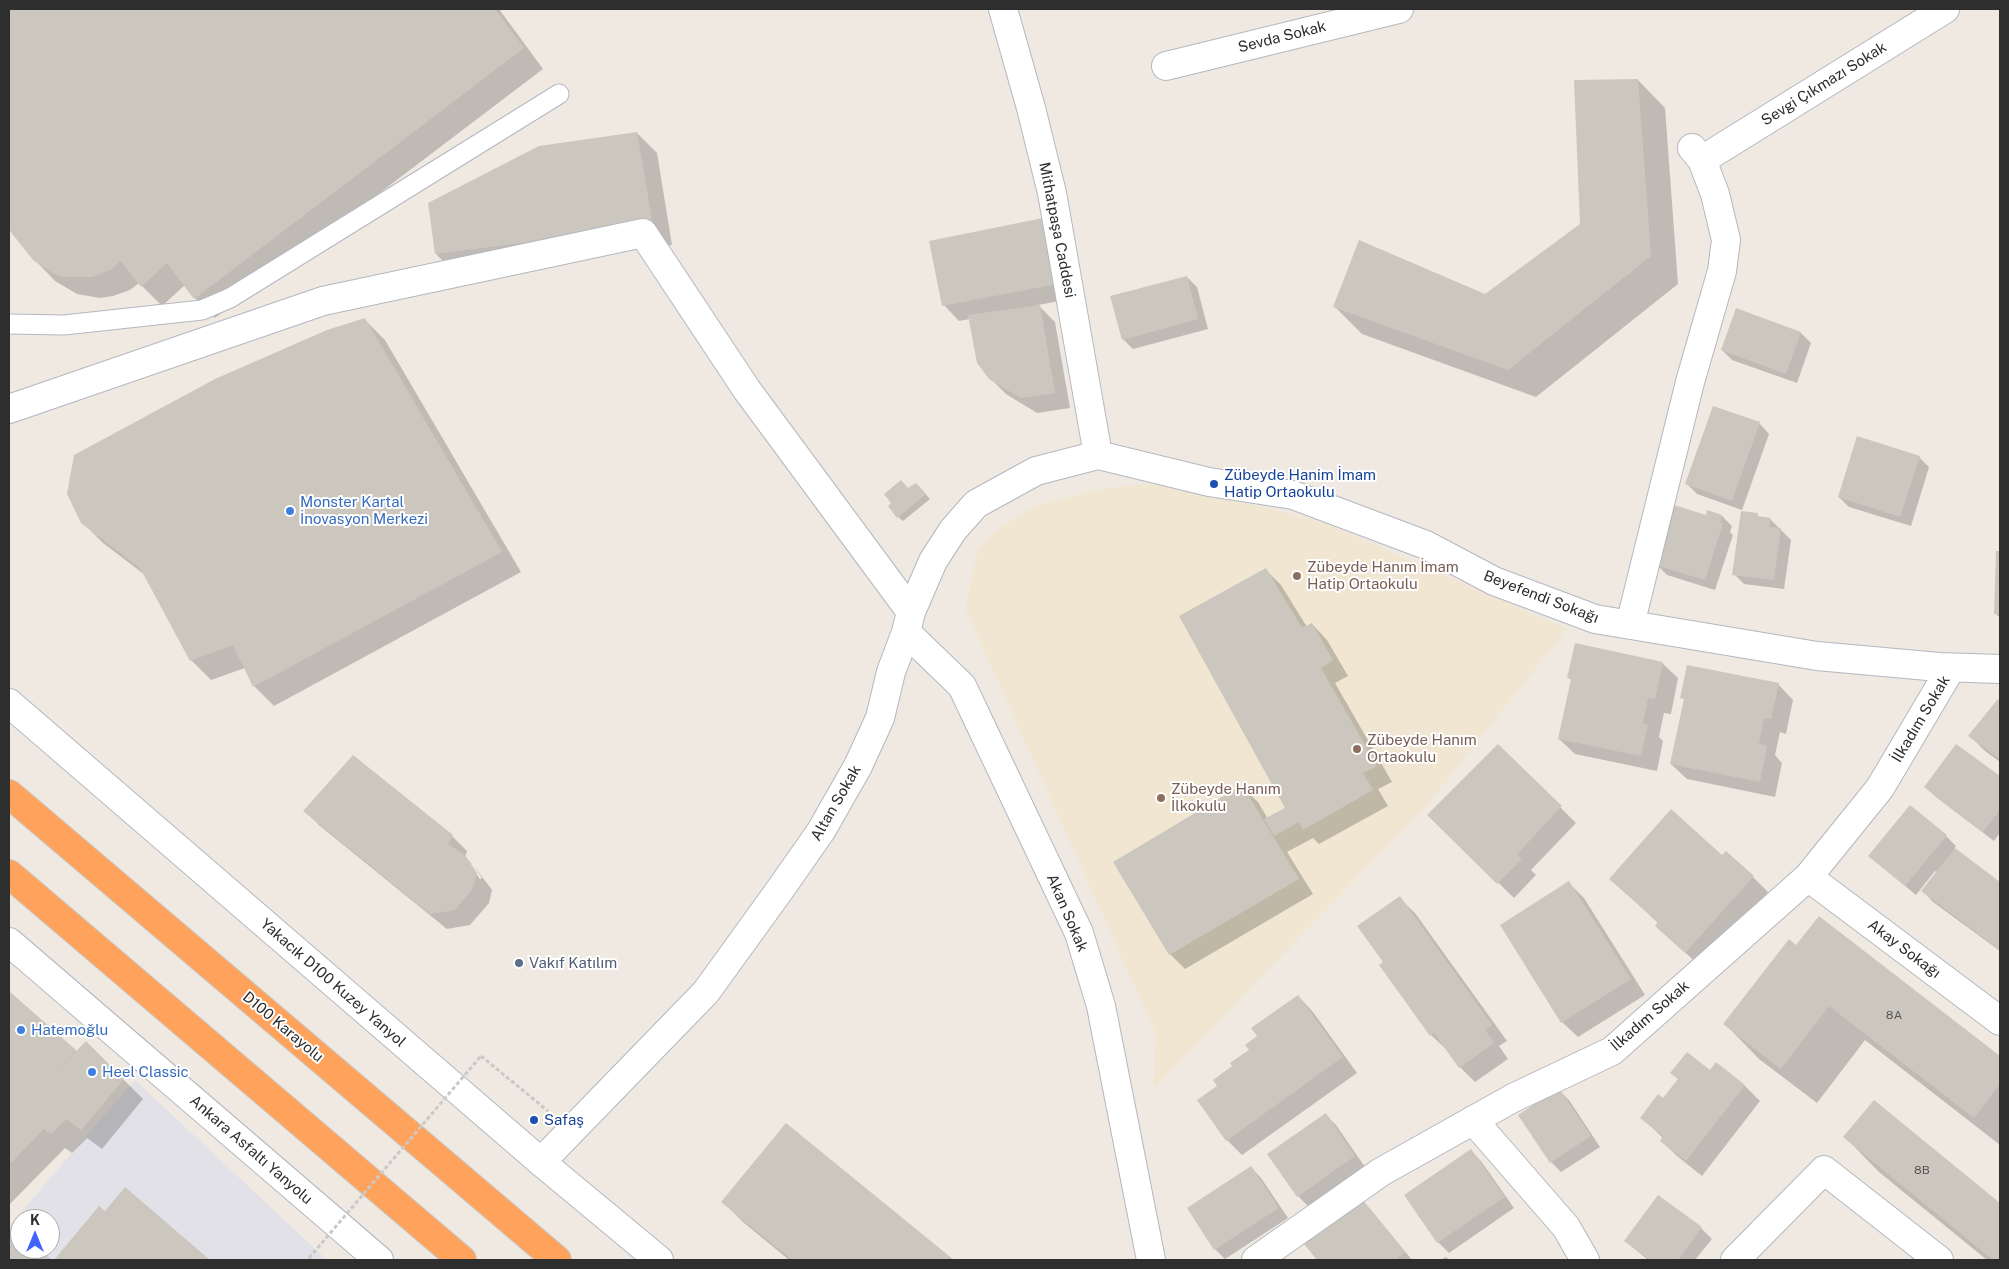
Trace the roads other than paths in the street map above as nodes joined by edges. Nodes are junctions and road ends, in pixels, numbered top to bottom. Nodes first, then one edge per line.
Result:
1 (1003, 9) edge
2 (1394, 9) edge
3 (1945, 9) edge
4 (1166, 66) dead end
5 (559, 94) dead end
6 (9, 324) edge
7 (9, 409) edge
8 (1098, 455) junction
9 (908, 622) junction
10 (1630, 625) junction
11 (1952, 668) junction
12 (2000, 668) edge
13 (9, 703) edge
14 (9, 794) edge
15 (9, 874) edge
16 (1808, 877) junction
17 (9, 942) edge
18 (2000, 1021) edge
19 (1473, 1120) junction
20 (541, 1162) junction
21 (379, 1260) edge
22 (462, 1260) edge
23 (556, 1260) edge
24 (659, 1260) edge
25 (1151, 1260) edge
26 (1256, 1260) edge
27 (1585, 1260) edge
28 (1736, 1260) edge
29 (1939, 1260) edge

1 - 8 street, Mithatpaşa Caddesi
2 - 4 street, Sevda Sokak
3 - 10 street, Sevgi Çıkmazı Sokak
5 - 6 lane
7 - 9 street, Akan Sokak
8 - 9 street, Altan Sokak
8 - 10 street, Beyefendi Sokağı
9 - 20 street, Altan Sokak
9 - 25 street, Akan Sokak
10 - 11 street, Beyefendi Sokağı
11 - 12 street, Beyefendi Sokağı
11 - 16 street, İlkadım Sokak
13 - 20 street, Yakacık D100 Kuzey Yanyol
14 - 23 highway, D100 Karayolu
15 - 22 highway
16 - 18 street, Akay Sokağı
16 - 19 street, İlkadım Sokak
17 - 21 street, Ankara Asfaltı Yanyolu
19 - 26 street, İlkadım Sokak
19 - 27 street
20 - 24 street, Yakacık D100 Kuzey Yanyol
28 - 29 street

